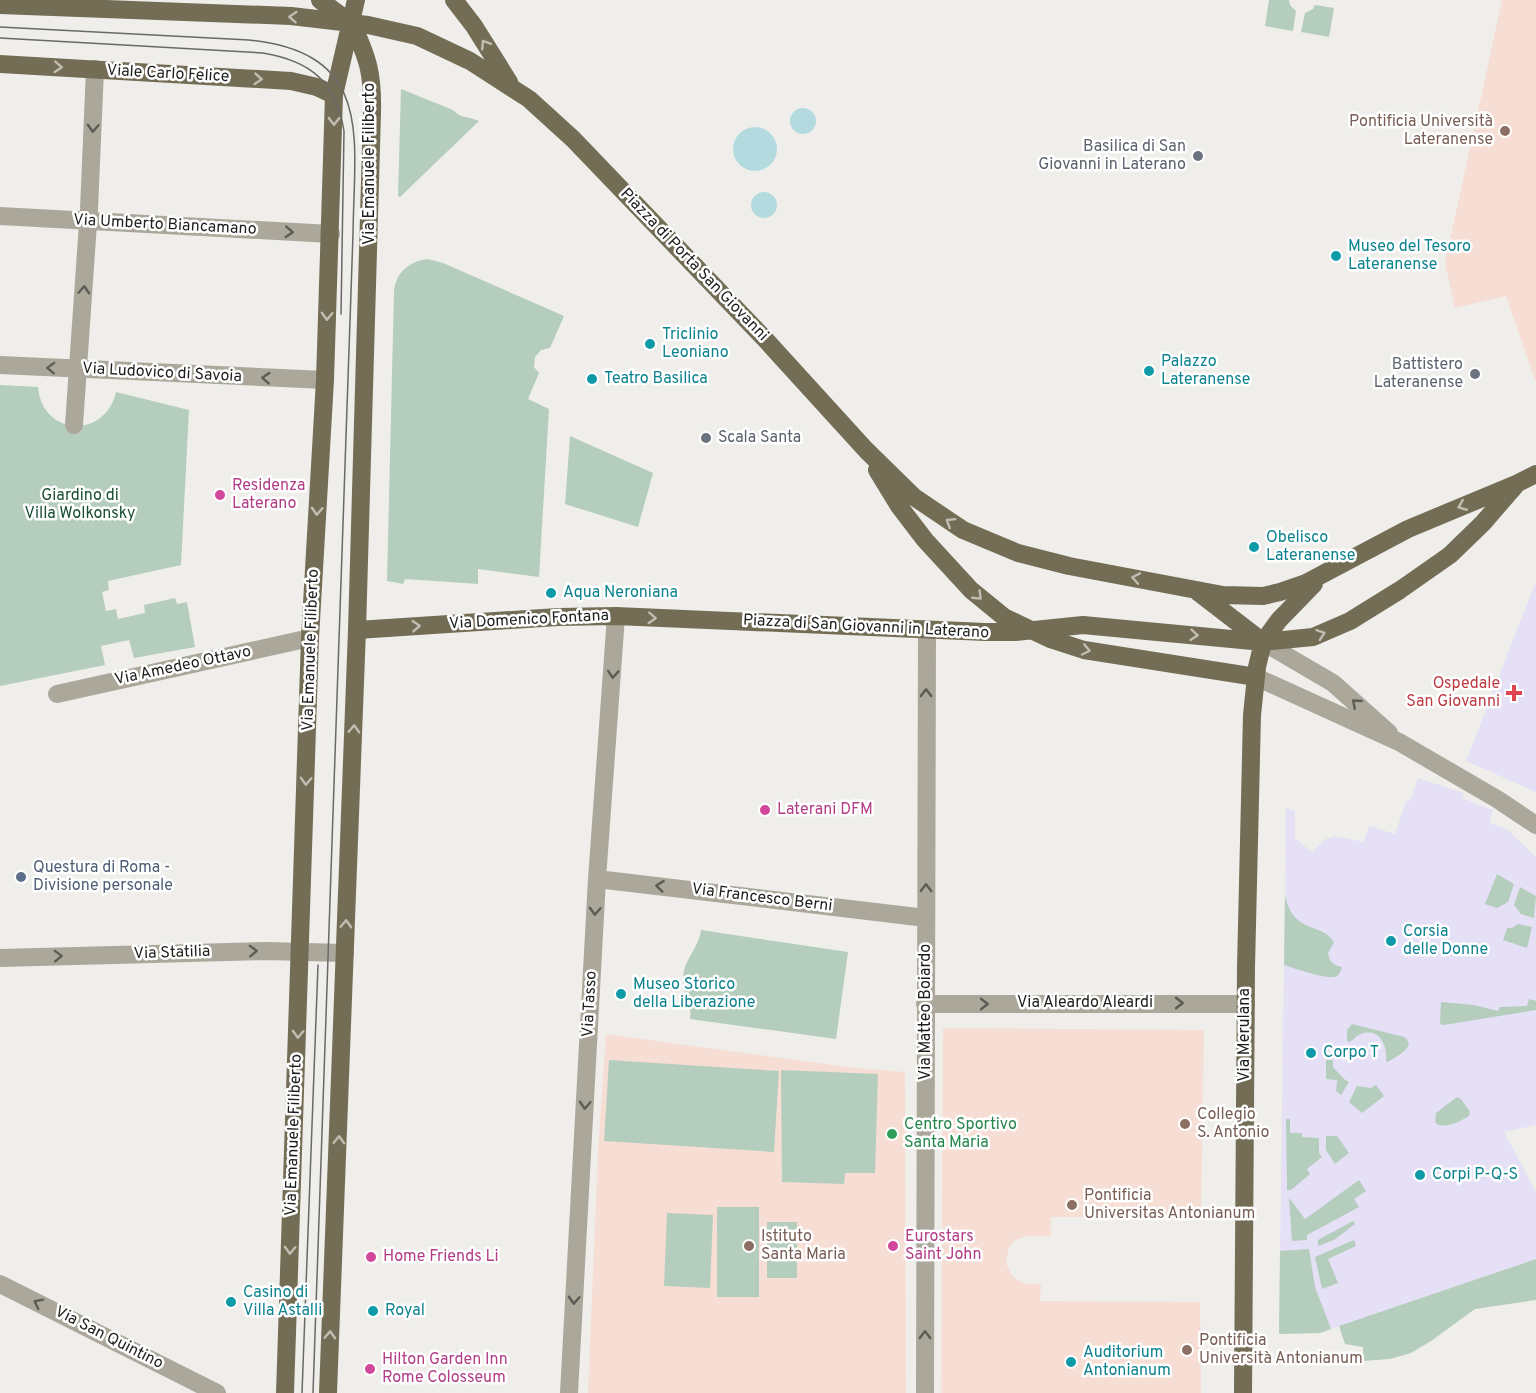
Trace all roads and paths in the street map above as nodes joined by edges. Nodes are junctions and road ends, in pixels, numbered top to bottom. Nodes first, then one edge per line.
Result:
1 (179, 0) edge
2 (320, 0) edge
3 (356, 0) edge
4 (454, 0) edge
5 (0, 5) edge
6 (165, 13) junction
7 (352, 23) junction
8 (0, 64) edge
9 (95, 69) junction
10 (513, 89) junction
11 (334, 95) junction
12 (0, 216) edge
13 (88, 221) junction
14 (331, 234) junction
15 (0, 365) edge
16 (79, 370) junction
17 (325, 380) junction
18 (74, 425) dead end
19 (866, 450) junction
20 (1536, 474) edge
21 (1516, 484) junction
22 (1324, 574) junction
23 (1193, 588) junction
24 (616, 616) junction
25 (701, 620) joint
26 (357, 630) junction
27 (927, 631) junction
28 (1031, 631) junction
29 (310, 639) junction
30 (1263, 642) junction
31 (1256, 677) junction
32 (57, 694) dead end
33 (1399, 742) junction
34 (1536, 825) edge
35 (597, 879) junction
36 (926, 918) junction
37 (300, 951) junction
38 (345, 952) junction
39 (0, 958) edge
40 (925, 1004) junction
41 (1246, 1004) junction
42 (0, 1284) edge
43 (217, 1393) edge
44 (285, 1393) edge
45 (328, 1393) edge
46 (569, 1393) edge
47 (925, 1393) edge
48 (1243, 1393) edge

1 - 6 main road
2 - 7 main road, Piazza di Porta San Giovanni
3 - 7 main road
10 -> 4 main road, Piazza di Porta San Giovanni
5 - 6 main road
7 -> 6 main road, Piazza di Porta San Giovanni
7 - 10 main road, Piazza di Porta San Giovanni
7 - 11 main road, Via Emanuele Filiberto
7 - 26 main road, Via Emanuele Filiberto
8 -> 9 main road, Viale Carlo Felice
9 -> 11 main road, Viale Carlo Felice
9 -> 13 street
10 - 19 main road, Piazza di Porta San Giovanni
11 -> 14 main road, Via Emanuele Filiberto
12 - 13 street, Via Umberto Biancamano
13 -> 14 street, Via Umberto Biancamano
16 -> 13 street
14 -> 17 main road, Via Emanuele Filiberto
16 -> 15 street, Via Ludovico di Savoia
17 -> 16 street, Via Ludovico di Savoia
16 - 18 street
17 -> 29 main road, Via Emanuele Filiberto
23 -> 19 main road, Piazza di San Giovanni in Laterano
19 -> 28 main road, Piazza di San Giovanni in Laterano
20 - 21 main road
21 -> 22 main road, Piazza di San Giovanni in Laterano
30 -> 21 main road, Piazza di San Giovanni in Laterano
22 - 23 main road, Piazza di San Giovanni in Laterano
22 - 30 main road, Piazza di San Giovanni in Laterano
23 - 30 main road, Piazza di San Giovanni in Laterano
24 -> 25 main road, Via Domenico Fontana
26 -> 24 main road, Via Domenico Fontana
24 -> 35 street, Via Tasso
25 - 27 main road, Piazza di San Giovanni in Laterano
38 -> 26 main road, Via Emanuele Filiberto
27 - 28 main road, Piazza di San Giovanni in Laterano
36 -> 27 street, Via Matteo Boiardo
28 -> 30 main road, Piazza di San Giovanni in Laterano
28 -> 31 main road, Piazza di San Giovanni in Laterano
29 - 32 street, Via Amedeo Ottavo
29 -> 37 main road, Via Emanuele Filiberto
30 - 31 main road, Piazza di San Giovanni in Laterano
33 -> 30 street, Piazza di San Giovanni in Laterano
31 - 33 street, Piazza di San Giovanni in Laterano
31 - 41 main road, Via Merulana
33 - 34 street, Piazza di San Giovanni in Laterano
36 -> 35 street, Via Francesco Berni
35 -> 46 street, Via Tasso
36 - 40 street, Via Matteo Boiardo
37 - 38 street, Via Statilia
39 -> 37 street, Via Statilia
37 -> 44 main road, Via Emanuele Filiberto
45 -> 38 main road, Via Emanuele Filiberto
40 -> 41 street, Via Aleardo Aleardi
47 -> 40 street, Via Matteo Boiardo
41 - 48 main road, Via Merulana
43 -> 42 street, Via San Quintino

